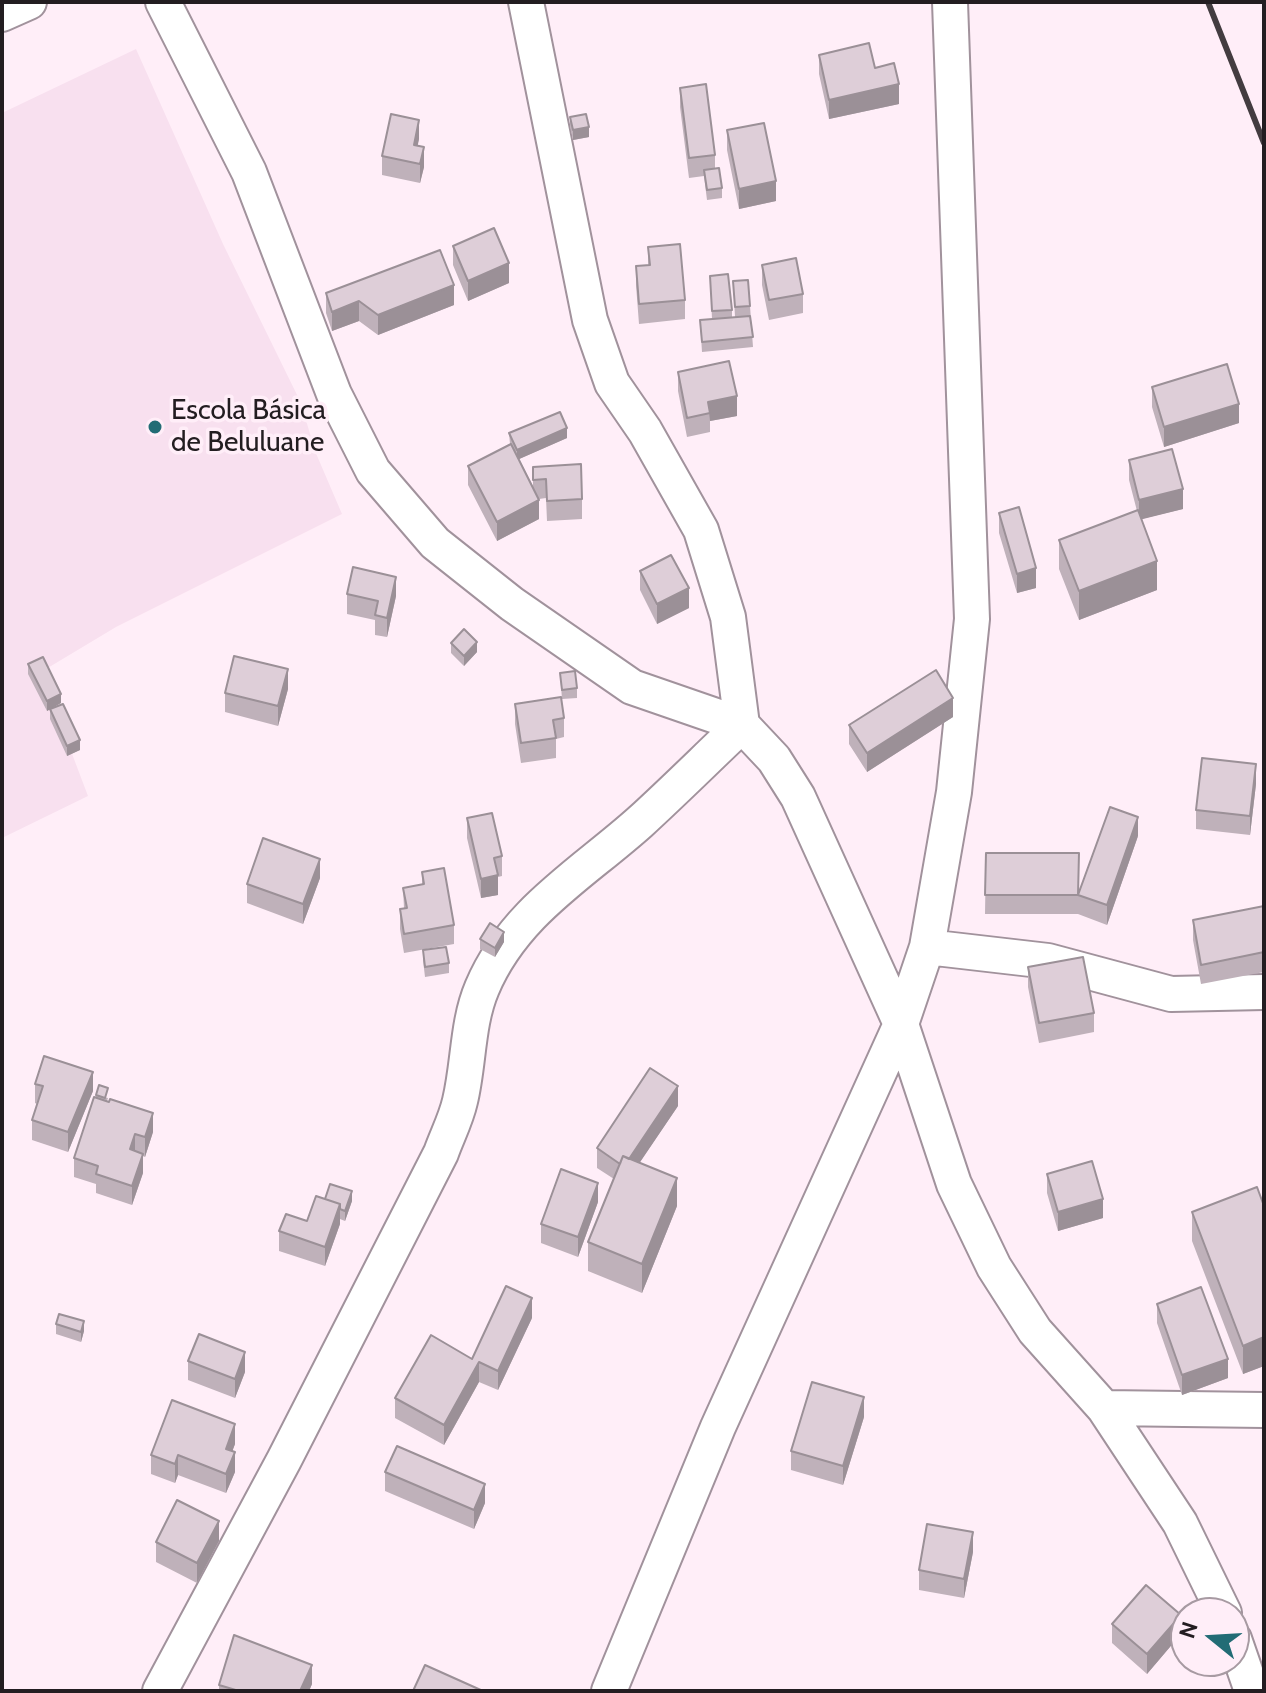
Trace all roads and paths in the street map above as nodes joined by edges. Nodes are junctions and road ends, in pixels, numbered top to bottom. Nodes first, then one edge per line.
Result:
1 (29, 2) edge
2 (163, 2) edge
3 (526, 2) edge
4 (950, 2) edge
5 (2, 14) edge
6 (742, 725) junction
7 (927, 947) junction
8 (1264, 992) edge
9 (901, 1024) junction
10 (1104, 1408) junction
11 (1264, 1410) edge
12 (1216, 1597) edge
13 (160, 1691) edge
14 (609, 1691) edge

1 - 5 street
2 - 6 street
3 - 6 street
4 - 7 street
6 - 9 street
6 - 13 street
7 - 8 street
7 - 9 street
9 - 10 street
9 - 14 street
10 - 11 street
10 - 12 street

